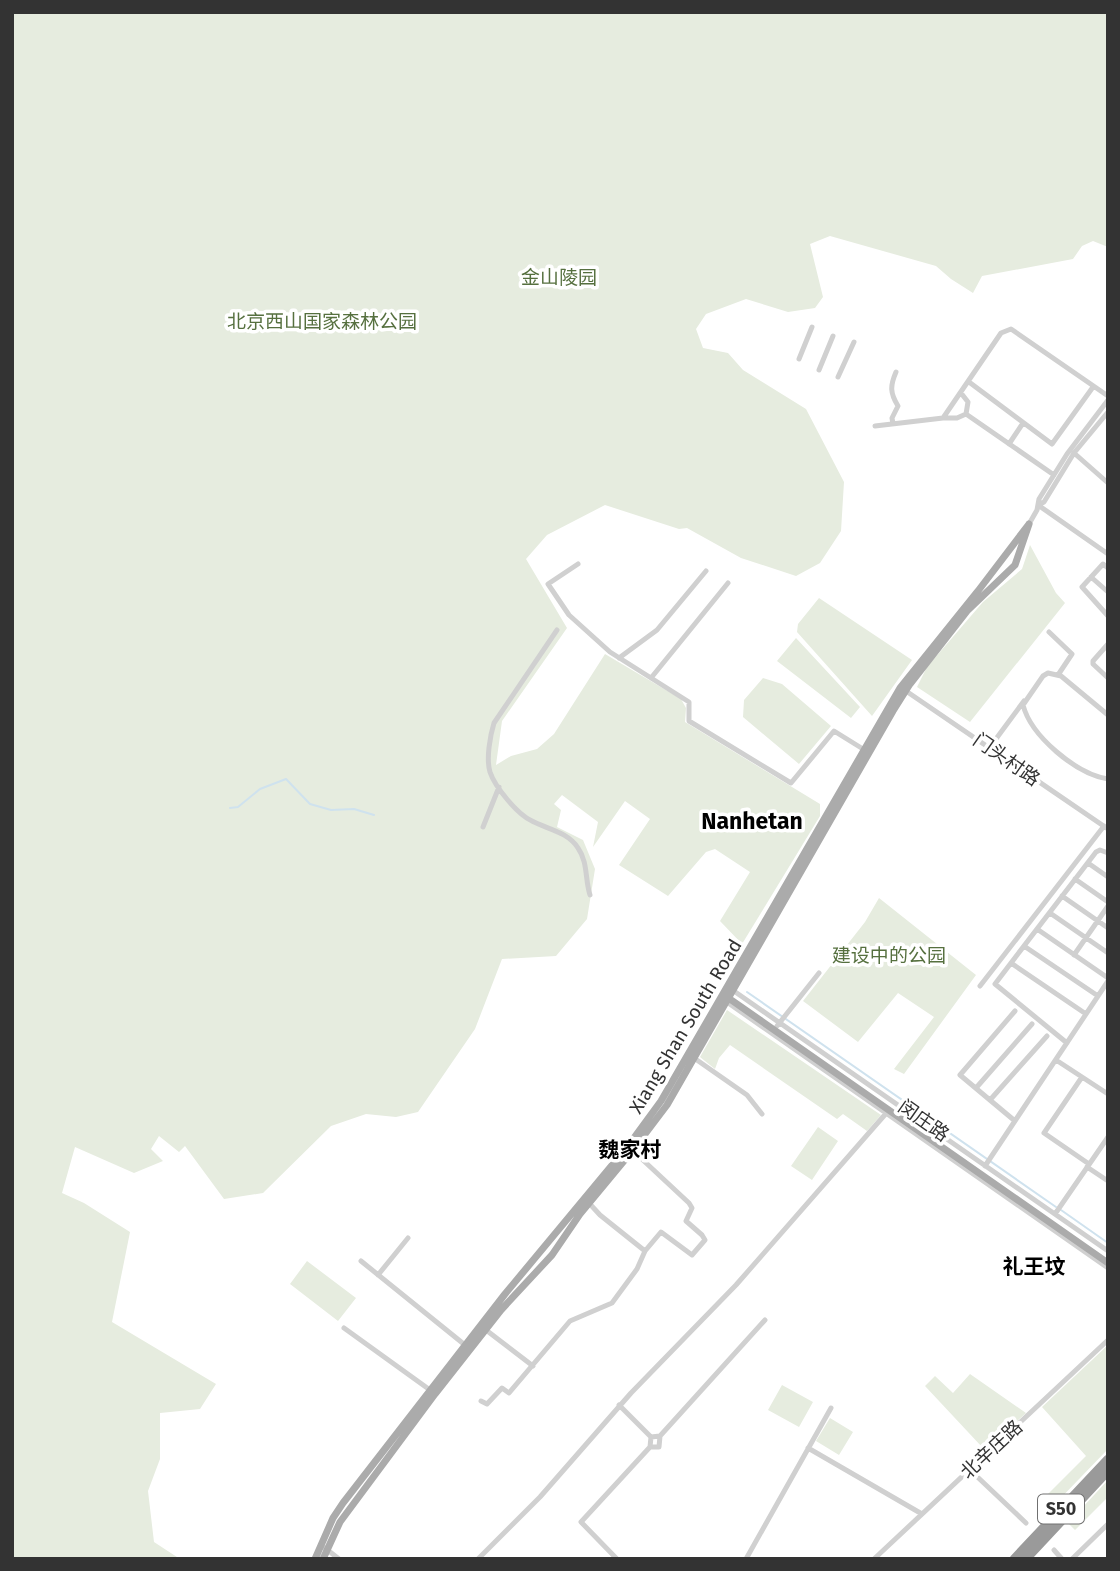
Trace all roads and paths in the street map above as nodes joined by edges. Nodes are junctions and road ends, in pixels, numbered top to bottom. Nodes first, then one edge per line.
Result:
1 (812, 327) dead end
2 (833, 336) dead end
3 (854, 342) dead end
4 (799, 359) dead end
5 (819, 370) dead end
6 (896, 372) dead end
7 (838, 377) dead end
8 (968, 382) junction
9 (1093, 387) junction
10 (961, 393) junction
11 (1108, 398) edge
12 (1108, 412) edge
13 (966, 414) junction
14 (943, 418) junction
15 (1023, 423) junction
16 (893, 424) junction
17 (875, 426) dead end
18 (1009, 444) junction
19 (1074, 453) junction
20 (1054, 475) junction
21 (1108, 483) edge
22 (1038, 505) junction
23 (1029, 524) junction
24 (1108, 554) edge
25 (578, 564) dead end
26 (1108, 568) edge
27 (706, 571) dead end
28 (1091, 576) junction
29 (729, 583) dead end
30 (1108, 592) edge
31 (1106, 611) edge
32 (557, 630) dead end
33 (1049, 632) dead end
34 (1107, 645) edge
35 (619, 658) junction
36 (1058, 675) junction
37 (1108, 677) edge
38 (651, 678) junction
39 (906, 691) junction
40 (1025, 699) junction
41 (1108, 715) edge
42 (990, 747) junction
43 (863, 749) junction
44 (1108, 779) edge
45 (499, 787) junction
46 (1108, 819) edge
47 (1104, 826) edge
48 (483, 827) dead end
49 (1108, 853) edge
50 (1088, 863) junction
51 (1108, 877) edge
52 (1076, 879) junction
53 (590, 895) dead end
54 (1062, 896) junction
55 (1108, 904) edge
56 (1050, 912) junction
57 (1098, 921) junction
58 (1108, 928) edge
59 (1037, 929) junction
60 (1086, 938) junction
61 (1024, 946) junction
62 (1108, 953) edge
63 (1074, 955) junction
64 (1011, 963) junction
65 (819, 973) dead end
66 (1108, 980) edge
67 (980, 986) dead end
68 (727, 994) junction
69 (1098, 996) junction
70 (1015, 1011) dead end
71 (1086, 1014) junction
72 (778, 1024) junction
73 (1032, 1024) dead end
74 (1047, 1036) dead end
75 (1067, 1043) junction
76 (694, 1058) junction
77 (1056, 1060) junction
78 (1082, 1077) junction
79 (976, 1088) junction
80 (1108, 1094) edge
81 (990, 1100) junction
82 (888, 1112) junction
83 (762, 1114) dead end
84 (1015, 1121) junction
85 (1108, 1137) edge
86 (630, 1148) junction
87 (1088, 1165) junction
88 (985, 1166) junction
89 (1108, 1181) edge
90 (589, 1203) junction
91 (1055, 1214) junction
92 (408, 1238) dead end
93 (645, 1251) junction
94 (1108, 1251) edge
95 (1108, 1257) edge
96 (361, 1261) dead end
97 (1108, 1265) edge
98 (378, 1275) junction
99 (765, 1320) dead end
100 (344, 1328) dead end
101 (486, 1330) junction
102 (1108, 1340) edge
103 (465, 1345) junction
104 (533, 1366) junction
105 (430, 1390) junction
106 (481, 1401) dead end
107 (619, 1405) junction
108 (831, 1408) dead end
109 (660, 1436) junction
110 (652, 1437) junction
111 (650, 1447) junction
112 (808, 1448) junction
113 (1108, 1459) edge
114 (969, 1469) junction
115 (1108, 1471) edge
116 (922, 1514) junction
117 (1026, 1523) dead end
118 (1108, 1524) edge
119 (323, 1546) junction
120 (1054, 1550) dead end
121 (315, 1559) edge
122 (323, 1559) edge
123 (339, 1559) edge
124 (478, 1559) edge
125 (617, 1559) edge
126 (746, 1559) edge
127 (874, 1559) edge
128 (1014, 1559) edge
129 (1026, 1559) edge
130 (1062, 1559) edge
131 (1072, 1559) edge

1 - 4 street
2 - 5 street
3 - 7 street
6 - 16 street
8 - 9 street
8 - 10 street
8 - 15 street
9 - 11 street
9 - 15 street
10 - 13 street
10 - 14 street
11 - 20 street, Xiang Shan South Road
12 - 19 street, Xiang Shan South Road
13 - 14 street
13 - 18 street
14 - 16 street
15 - 18 street
16 - 17 street
18 - 20 street
19 - 21 street
19 - 22 street, Xiang Shan South Road
20 - 22 street, Xiang Shan South Road
22 - 23 street, Xiang Shan South Road
22 - 24 street
23 - 39 main road, Xiang Shan South Road
23 - 43 main road, Xiang Shan South Road
25 - 35 street
26 - 28 street
27 - 35 street
28 - 30 street
28 - 31 street
29 - 38 street
32 - 45 street
33 - 36 street
34 - 37 street
35 - 38 street
36 - 40 street
36 - 41 street
38 - 43 street
39 - 42 street, 门头村路
39 - 68 main road, Xiang Shan South Road
40 - 42 street
40 - 44 street
42 - 47 street, 门头村路
43 - 68 main road, Xiang Shan South Road
45 - 48 street
45 - 53 street
46 - 47 street
47 - 67 street
49 - 50 street
50 - 51 street
50 - 52 street
52 - 54 street
52 - 55 street
54 - 56 street
54 - 57 street
55 - 57 street
56 - 59 street
56 - 60 street
57 - 58 street
57 - 60 street
59 - 61 street
59 - 63 street
60 - 62 street
60 - 63 street
61 - 64 street
61 - 69 street
63 - 66 street
64 - 71 street
64 - 75 street
65 - 72 street
66 - 69 street
68 - 72 main road, 闵庄路
68 - 76 main road, Xiang Shan South Road
68 - 82 main road, 闵庄路
68 - 86 main road, Xiang Shan South Road
69 - 71 street
70 - 79 street
71 - 75 street
72 - 88 street, 闵庄路
72 - 95 main road, 闵庄路
73 - 79 street
74 - 81 street
75 - 77 street
76 - 83 street
76 - 86 main road, Xiang Shan South Road
77 - 78 street
77 - 84 street
78 - 80 street
78 - 87 street
79 - 81 street
81 - 84 street
82 - 97 main road, 闵庄路
82 - 107 street
84 - 88 street
85 - 87 street
86 - 90 main road, Xiang Shan South Road
86 - 93 street
86 - 103 main road, Xiang Shan South Road
87 - 89 street
87 - 91 street
88 - 91 street, 闵庄路
90 - 93 street
90 - 101 main road, Xiang Shan South Road
91 - 94 street, 闵庄路
92 - 98 street
93 - 104 street
96 - 98 street
98 - 103 street
99 - 109 street
100 - 105 street
101 - 104 street
101 - 119 main road, Xiang Shan South Road
102 - 114 street, 北辛庄路
103 - 105 main road, Xiang Shan South Road
104 - 106 street
105 - 119 main road, Xiang Shan South Road
107 - 110 street
107 - 124 street
108 - 112 street
109 - 110 street
109 - 111 street
110 - 111 street
111 - 125 street
112 - 116 street
112 - 126 street
113 - 128 highway, S50
114 - 116 street, 北辛庄路
114 - 117 street
115 - 129 highway, S50
116 - 127 street, 北辛庄路
118 - 131 street
119 - 121 main road, Xiang Shan South Road
119 - 122 main road, Xiang Shan South Road
119 - 123 street
120 - 130 street

